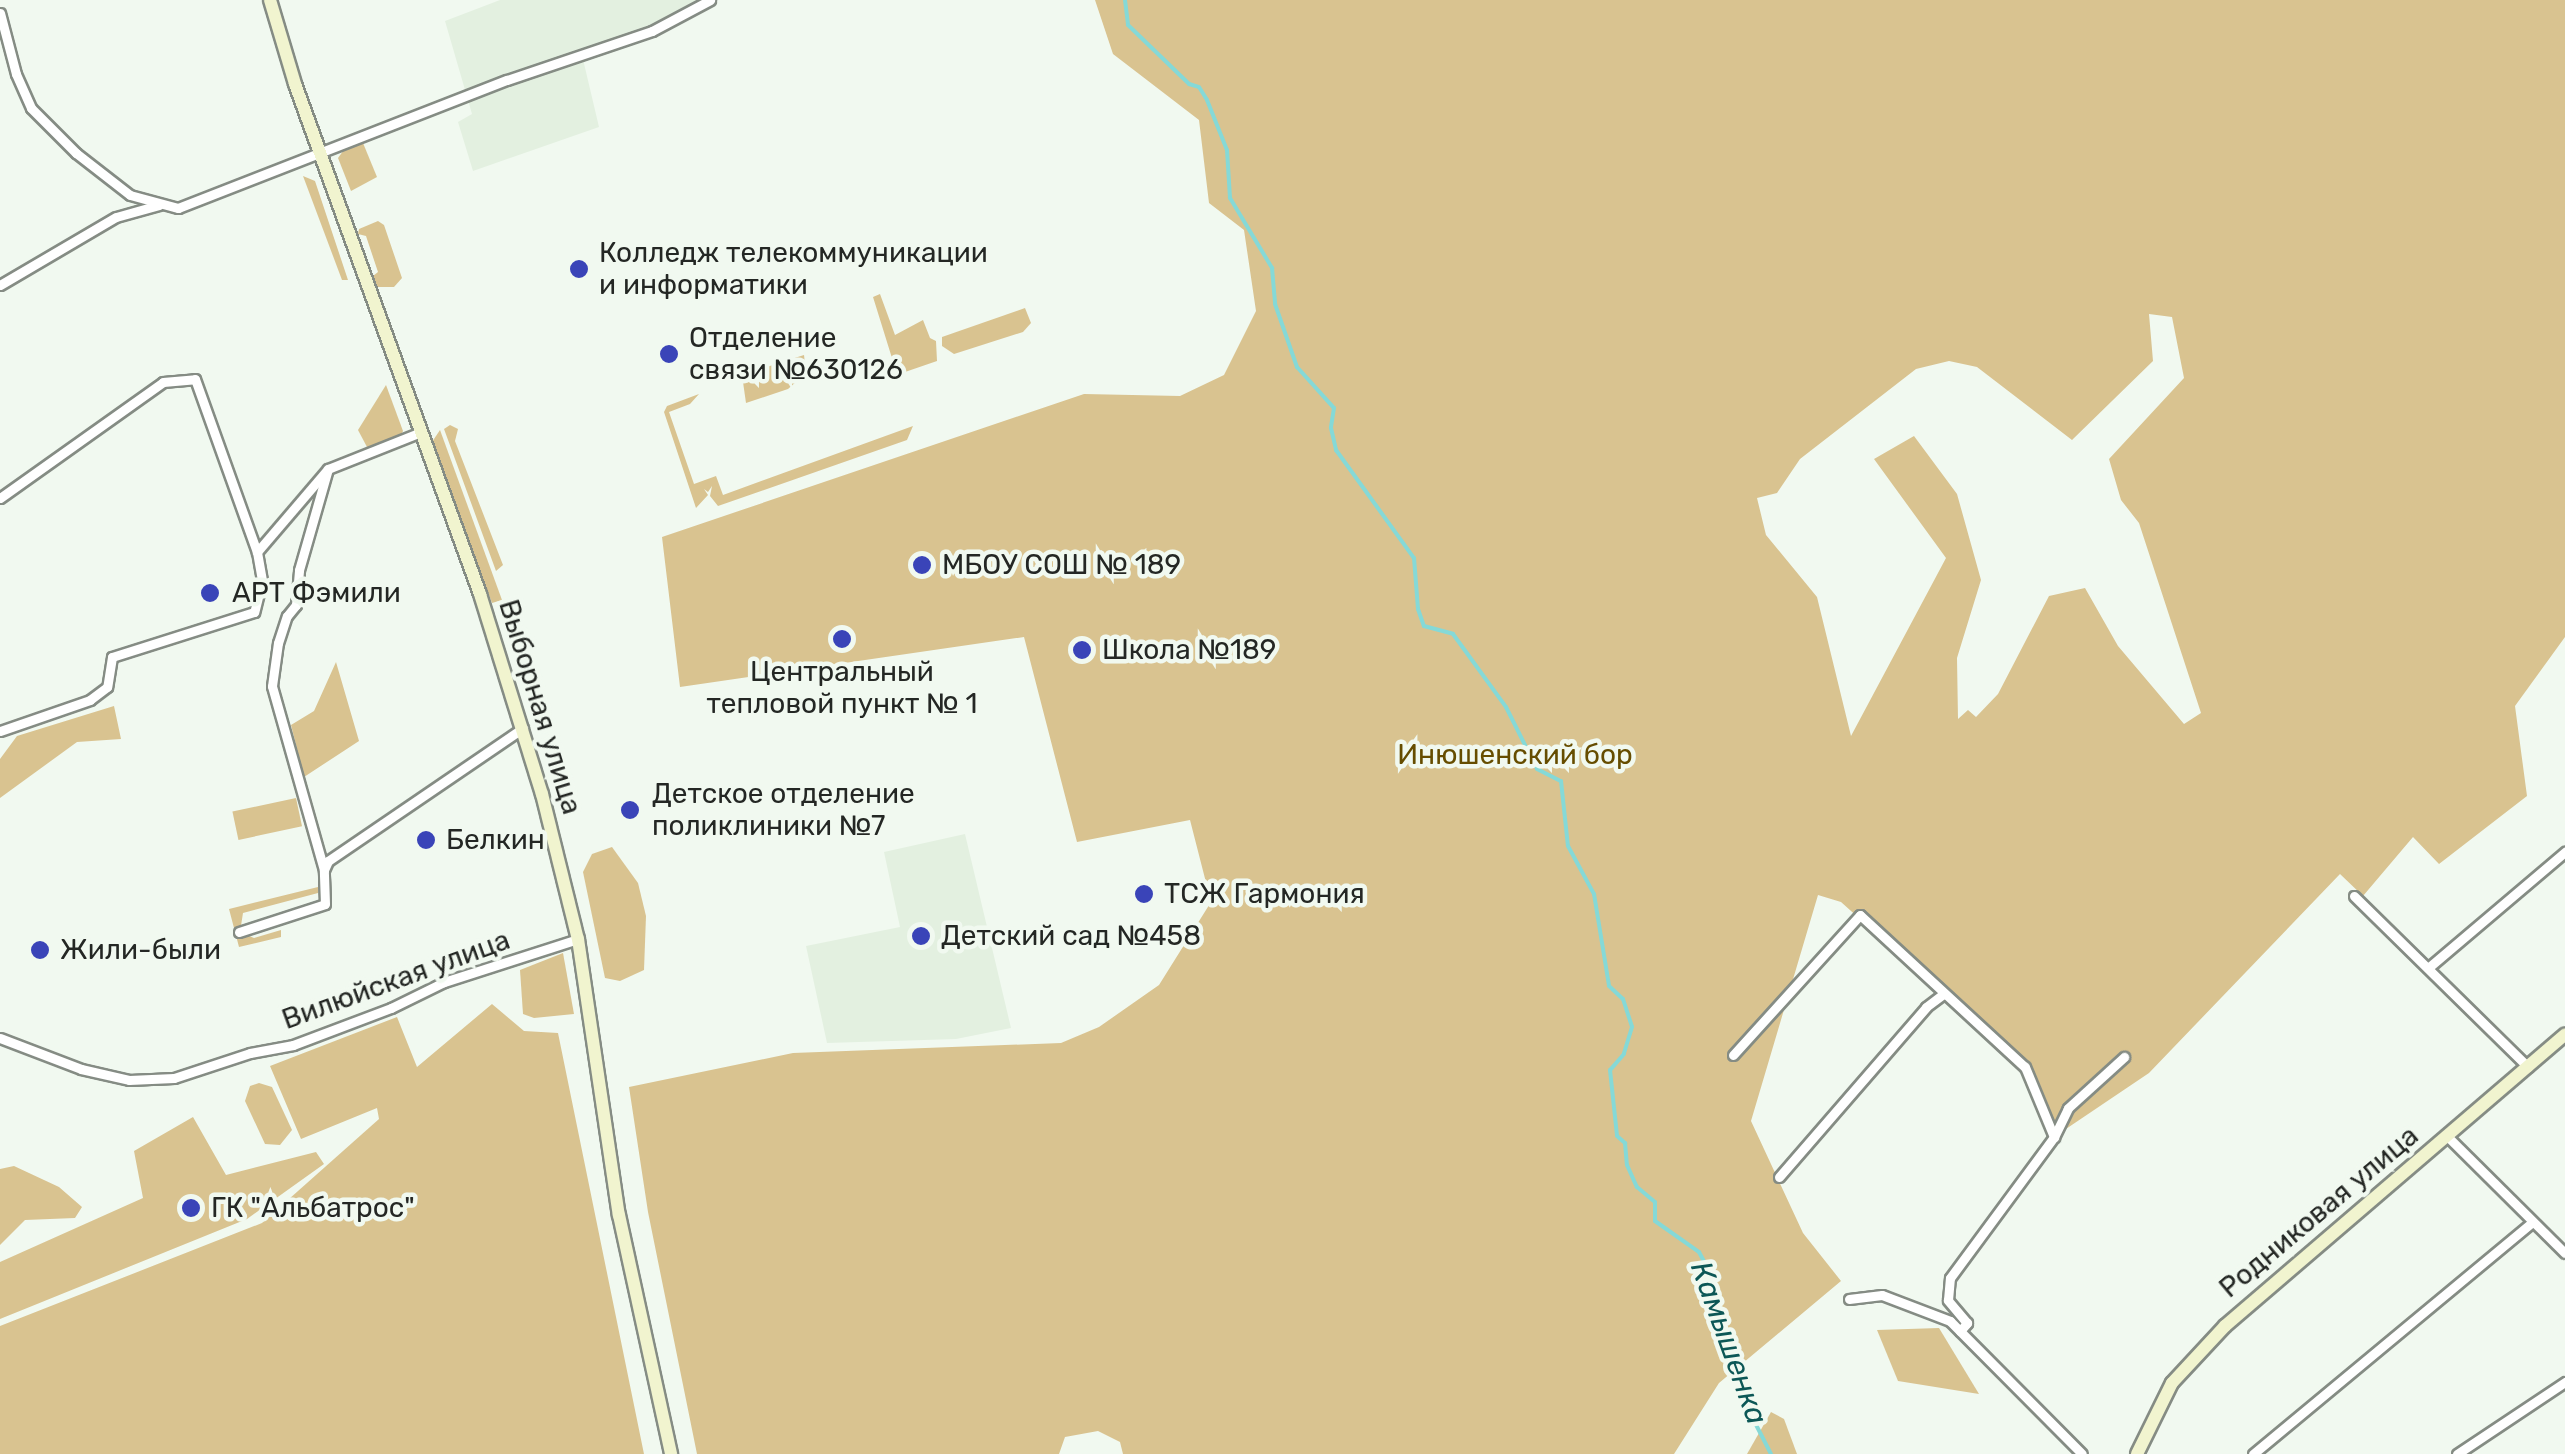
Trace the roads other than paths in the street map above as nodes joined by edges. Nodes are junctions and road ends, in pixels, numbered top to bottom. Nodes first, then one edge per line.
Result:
1 (270, 0) edge
2 (710, 0) edge
3 (0, 12) edge
4 (320, 152) junction
5 (158, 205) junction
6 (0, 285) edge
7 (421, 432) junction
8 (328, 469) junction
9 (0, 498) edge
10 (257, 552) junction
11 (523, 728) junction
12 (0, 731) edge
13 (2565, 852) edge
14 (324, 870) junction
15 (2354, 896) dead end
16 (240, 932) dead end
17 (578, 938) junction
18 (2428, 968) junction
19 (1943, 994) junction
20 (2565, 1036) edge
21 (0, 1038) edge
22 (1733, 1054) dead end
23 (2124, 1057) dead end
24 (2528, 1067) junction
25 (2447, 1136) junction
26 (2054, 1138) junction
27 (1780, 1177) dead end
28 (2532, 1222) junction
29 (2565, 1252) edge
30 (1850, 1300) dead end
31 (1960, 1331) junction
32 (2565, 1382) edge
33 (671, 1454) edge
34 (2082, 1454) edge
35 (2137, 1454) edge
36 (2253, 1454) edge
37 (2457, 1454) edge

1 - 4 main road, Выборная улица
2 - 4 street
3 - 5 street
4 - 5 street
4 - 7 main road, Выборная улица
5 - 6 street
7 - 8 street
7 - 11 main road, Выборная улица
8 - 10 street
8 - 14 street
9 - 10 street
10 - 12 street
11 - 14 street
11 - 17 main road, Выборная улица
13 - 18 street
14 - 16 street
15 - 18 street
17 - 21 street, Вилюйская улица
17 - 33 main road, Выборная улица
18 - 24 street
19 - 22 street
19 - 26 street
19 - 27 street
20 - 24 main road, Родниковая улица
23 - 26 street
24 - 25 main road, Родниковая улица
25 - 28 street
25 - 35 main road, Родниковая улица
26 - 31 street
28 - 29 street
28 - 36 street
30 - 31 street
31 - 34 street
32 - 37 street

